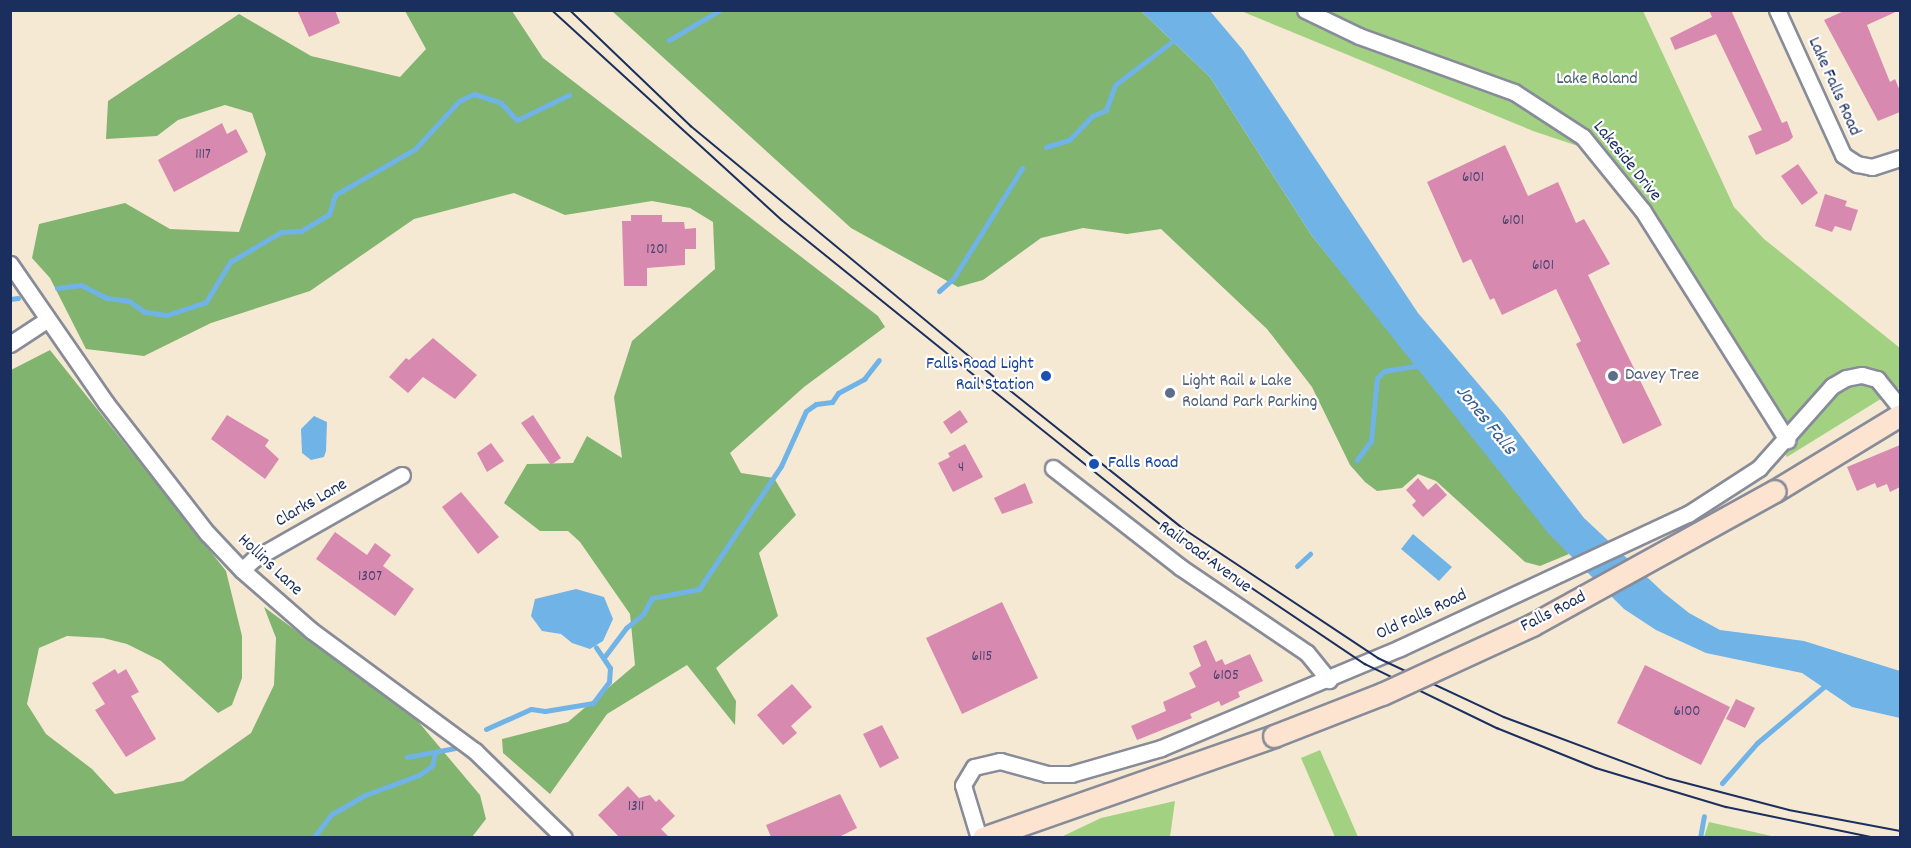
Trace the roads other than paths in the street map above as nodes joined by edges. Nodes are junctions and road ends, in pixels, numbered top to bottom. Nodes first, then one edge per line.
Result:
1 (1305, 10) edge
2 (1777, 10) edge
3 (1900, 158) edge
4 (10, 264) edge
5 (48, 319) junction
6 (10, 344) edge
7 (1900, 406) edge
8 (1900, 415) edge
9 (1787, 440) junction
10 (1053, 468) dead end
11 (402, 475) dead end
12 (242, 570) junction
13 (1329, 680) junction
14 (564, 837) edge
15 (981, 837) edge

1 - 9 street, Lakeside Drive
2 - 3 street, Lake Falls Road
4 - 5 street, Hollins Lane
5 - 6 street
5 - 12 street, Hollins Lane
7 - 9 street, Old Falls Road
8 - 15 main road, Falls Road, bridge
9 - 13 street, Old Falls Road
10 - 13 street, Railroad Avenue
11 - 12 street, Clarks Lane
12 - 14 street, Hollins Lane
13 - 15 street, Old Falls Road

